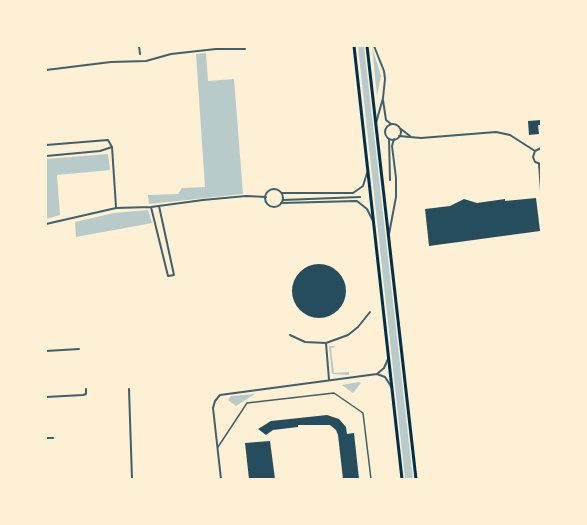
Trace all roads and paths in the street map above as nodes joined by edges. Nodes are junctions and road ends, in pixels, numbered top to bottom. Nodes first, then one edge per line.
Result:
1 (139, 46) edge
2 (354, 46) edge
3 (367, 46) edge
4 (374, 46) edge
5 (216, 47) edge
6 (245, 49) dead end
7 (140, 54) dead end
8 (46, 70) edge
9 (383, 98) junction
10 (376, 124) junction
11 (391, 124) junction
12 (400, 129) junction
13 (399, 136) junction
14 (411, 137) junction
15 (389, 139) junction
16 (394, 140) junction
17 (46, 145) edge
18 (112, 147) junction
19 (541, 148) edge
20 (535, 151) junction
21 (46, 156) edge
22 (540, 164) edge
23 (368, 172) junction
24 (390, 180) dead end
25 (541, 186) edge
26 (541, 191) edge
27 (282, 193) junction
28 (266, 197) junction
29 (360, 197) dead end
30 (283, 200) junction
31 (281, 204) junction
32 (158, 206) junction
33 (151, 207) junction
34 (116, 208) junction
35 (373, 221) junction
36 (46, 224) edge
37 (389, 235) junction
38 (370, 312) dead end
39 (290, 335) dead end
40 (326, 343) junction
41 (78, 349) dead end
42 (46, 351) edge
43 (388, 358) junction
44 (377, 374) junction
45 (329, 380) junction
46 (392, 388) junction
47 (86, 389) dead end
48 (129, 389) dead end
49 (46, 397) edge
50 (46, 438) edge
51 (53, 438) dead end
52 (218, 448) junction
53 (132, 479) edge
54 (221, 479) edge
55 (371, 479) edge
56 (402, 479) edge
57 (416, 479) edge

1 - 7 street
2 - 23 main road
3 - 10 main road
4 - 9 street
5 - 6 street
5 - 8 street
9 - 10 street
9 - 11 street
10 - 37 main road
11 - 12 street
11 - 15 street
12 - 13 street
12 - 14 street
13 - 14 street
13 - 16 street
14 - 20 street
15 - 16 street
15 - 24 street
16 - 37 street
17 - 18 street
18 - 21 street
18 - 34 street
19 - 20 street
20 - 22 street
22 - 25 street
23 - 27 street
23 - 35 main road
25 - 26 street
27 - 28 street
27 - 30 street
28 - 31 street
28 - 32 street
29 - 30 street
30 - 31 street
31 - 35 street
32 - 33 street
32 - 33 street
33 - 34 street
34 - 36 street
35 - 43 main road
37 - 57 main road
38 - 40 street
39 - 40 street
40 - 45 street
41 - 42 street
43 - 44 street
43 - 46 main road
44 - 45 street
44 - 46 street
45 - 52 street
46 - 56 main road
47 - 49 street
48 - 53 street
50 - 51 street
52 - 54 street
52 - 55 street

